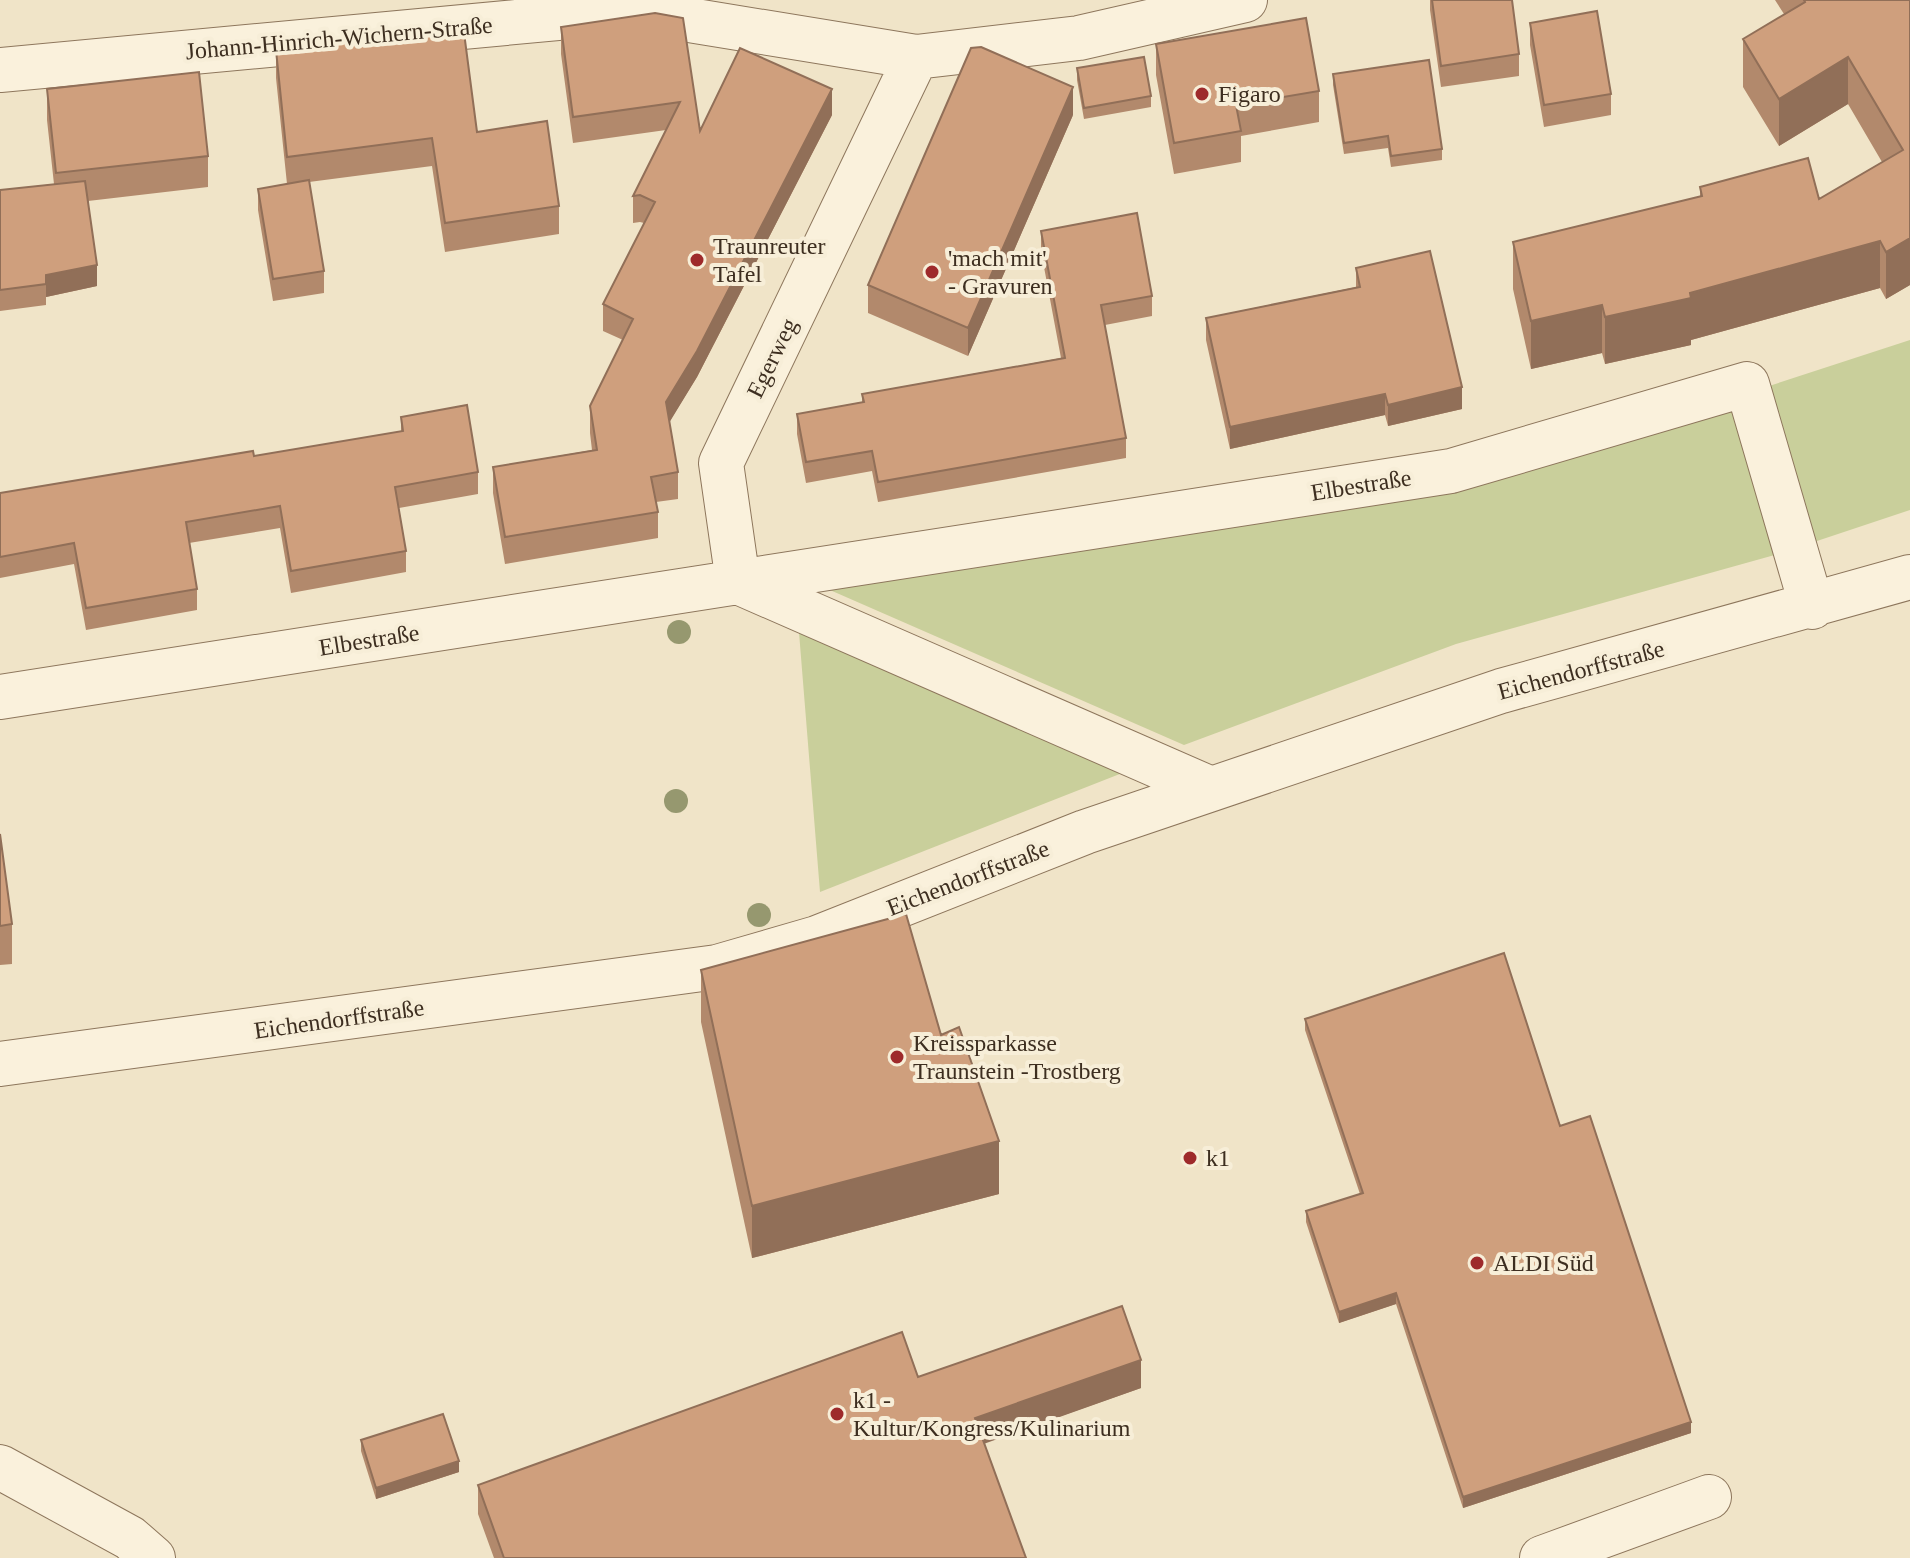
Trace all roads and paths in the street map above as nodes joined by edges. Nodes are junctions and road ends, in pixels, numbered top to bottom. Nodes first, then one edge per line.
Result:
1 (1245, 0) edge
2 (916, 57) junction
3 (0, 70) edge
4 (1910, 577) edge
5 (738, 582) junction
6 (1812, 607) junction
7 (0, 697) edge
8 (1211, 789) junction
9 (0, 1064) edge
10 (0, 1467) edge
11 (1709, 1497) dead end
12 (153, 1558) edge
13 (1542, 1558) edge

1 - 2 street, Johann-Hinrich-Wichern-Straße
2 - 3 street, Johann-Hinrich-Wichern-Straße
2 - 5 street, Egerweg
4 - 6 street, Eichendorffstraße
5 - 6 street, Elbestraße
5 - 7 street, Elbestraße
5 - 8 street
6 - 8 street, Eichendorffstraße
8 - 9 street, Eichendorffstraße
10 - 12 street
11 - 13 street

